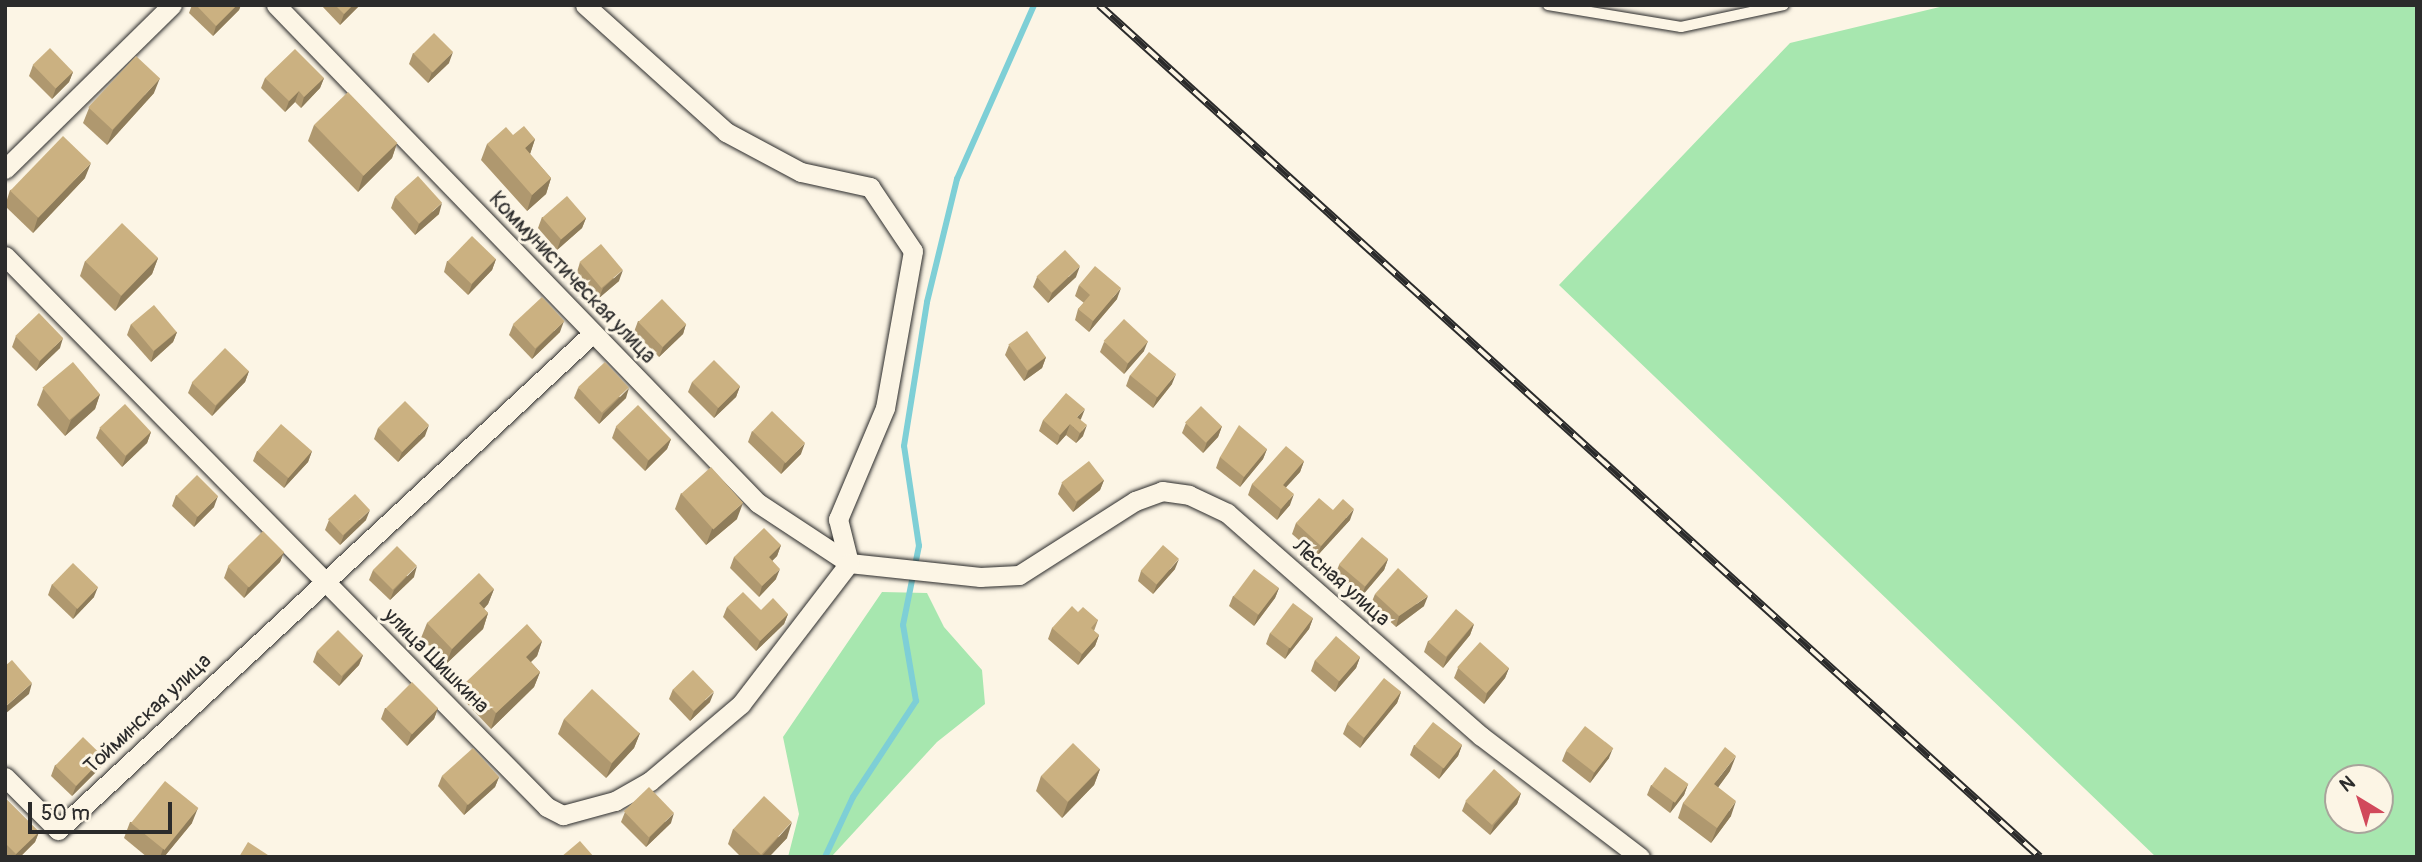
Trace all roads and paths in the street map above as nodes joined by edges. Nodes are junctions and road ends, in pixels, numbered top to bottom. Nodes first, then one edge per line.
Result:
1 (172, 5) edge
2 (276, 5) edge
3 (584, 5) edge
4 (1548, 5) edge
5 (1784, 5) edge
6 (5, 169) edge
7 (5, 256) edge
8 (593, 333) junction
9 (858, 564) junction
10 (324, 580) junction
11 (5, 777) edge
12 (1640, 857) edge

1 - 6 street
2 - 8 street, Коммунистическая улица
3 - 9 street
4 - 5 lane
7 - 10 street, улица Шишкина
8 - 9 street, Коммунистическая улица
8 - 10 street
9 - 10 street, улица Шишкина
9 - 12 street, Лесная улица
10 - 11 street, Тойминская улица

